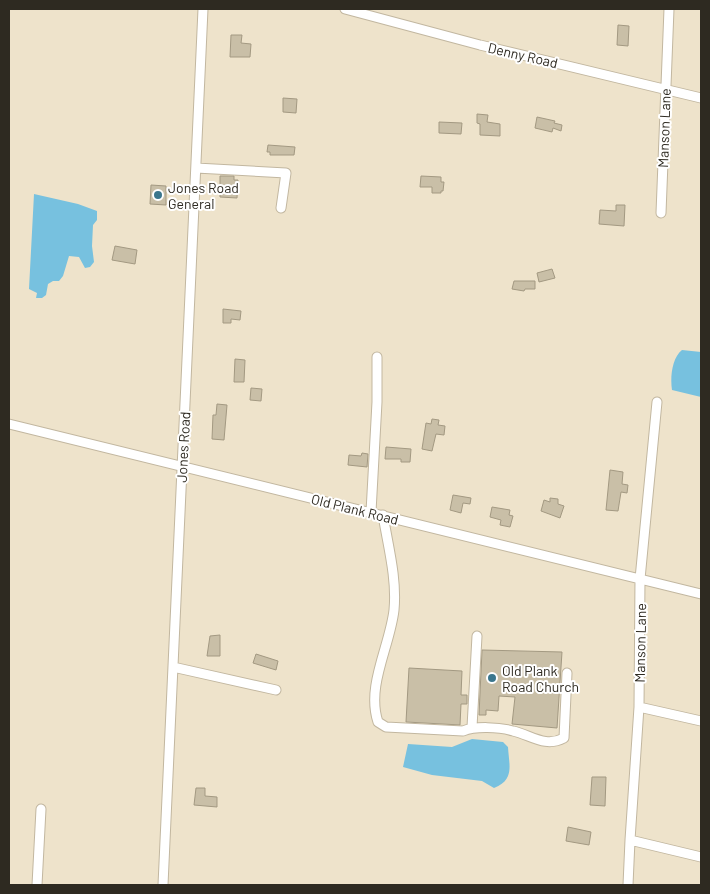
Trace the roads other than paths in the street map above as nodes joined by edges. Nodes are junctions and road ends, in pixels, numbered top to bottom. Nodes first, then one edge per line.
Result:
1 (203, 9) edge
2 (345, 9) edge
3 (669, 9) edge
4 (665, 89) junction
5 (701, 98) edge
6 (196, 168) junction
7 (281, 208) dead end
8 (662, 212) dead end
9 (377, 357) dead end
10 (657, 402) dead end
11 (9, 424) edge
12 (182, 467) junction
13 (371, 512) junction
14 (383, 515) junction
15 (640, 579) junction
16 (701, 594) edge
17 (477, 636) dead end
18 (173, 667) junction
19 (567, 673) dead end
20 (276, 690) dead end
21 (639, 707) junction
22 (701, 721) edge
23 (472, 727) junction
24 (41, 809) dead end
25 (630, 840) junction
26 (701, 856) edge
27 (37, 885) edge
28 (163, 885) edge
29 (628, 885) edge

1 - 6 street, Jones Road
2 - 4 street, Denny Road
3 - 4 street, Manson Lane
4 - 5 street, Denny Road
4 - 8 street, Manson Lane
6 - 7 street
6 - 12 street, Jones Road
9 - 13 street
10 - 15 street, Manson Lane
11 - 12 street, Old Plank Road
12 - 13 street, Old Plank Road
12 - 18 street, Jones Road
13 - 14 street, Old Plank Road
14 - 15 street, Old Plank Road
14 - 23 street
15 - 16 street, Old Plank Road
15 - 21 street, Manson Lane
17 - 23 street
18 - 20 street
18 - 28 street, Jones Road
19 - 23 street
21 - 22 street
21 - 25 street, Manson Lane
24 - 27 street
25 - 26 street
25 - 29 street, Manson Lane

